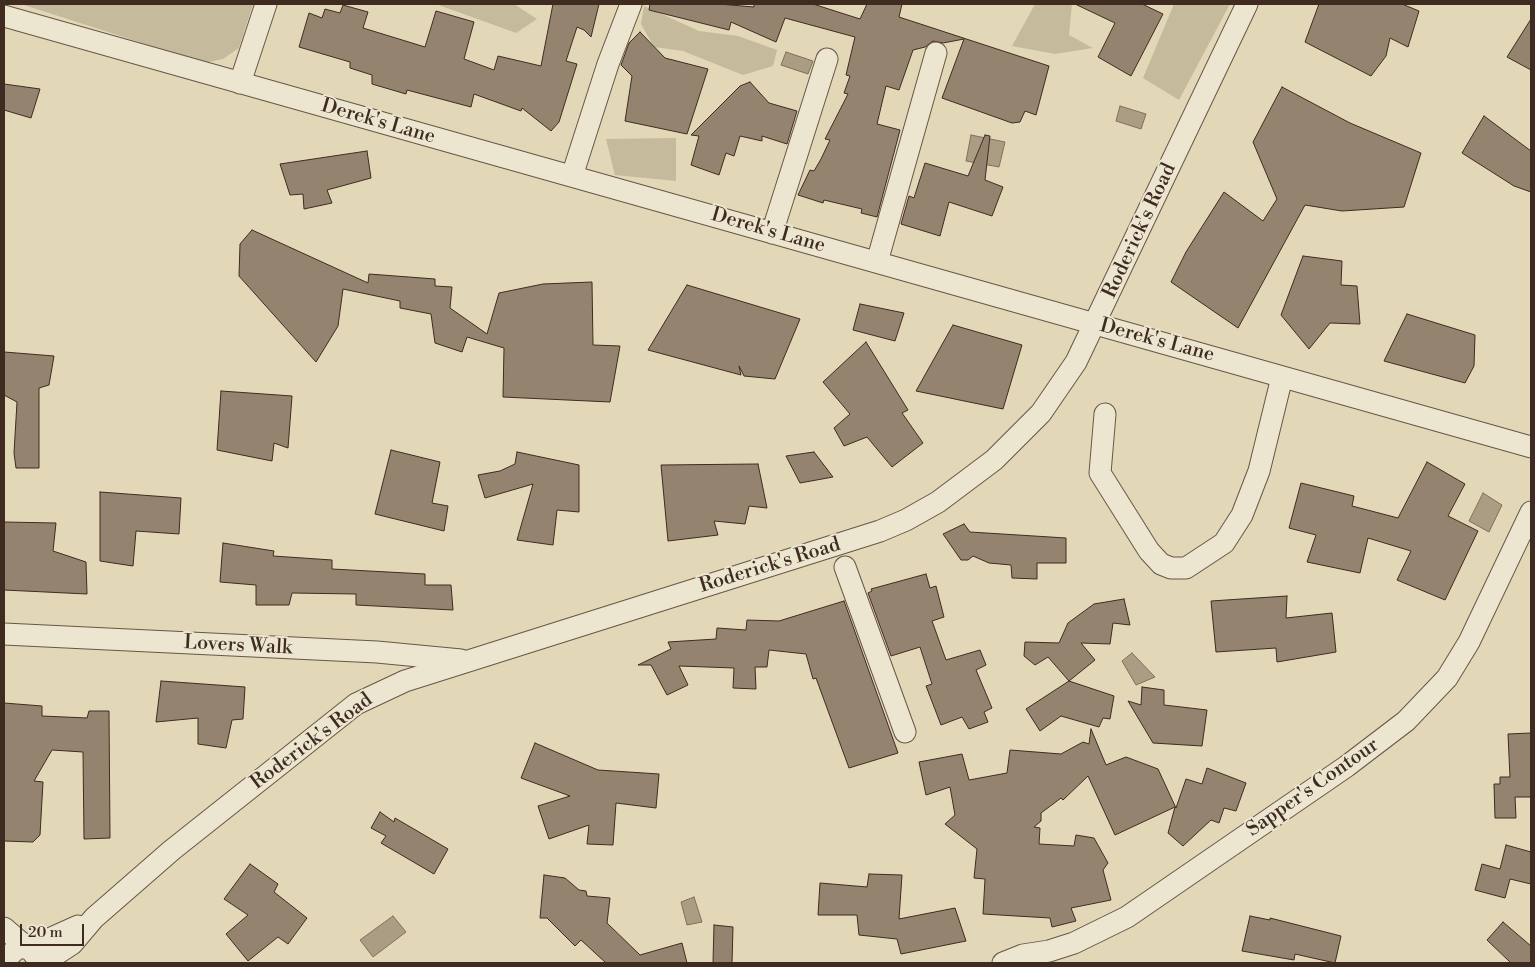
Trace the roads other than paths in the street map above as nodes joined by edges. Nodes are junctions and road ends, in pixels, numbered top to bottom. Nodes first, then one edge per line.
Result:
1 (266, 4) edge
2 (630, 4) edge
3 (1247, 4) edge
4 (4, 16) edge
5 (936, 52) dead end
6 (827, 59) dead end
7 (240, 83) junction
8 (572, 176) junction
9 (772, 233) junction
10 (877, 262) junction
11 (1096, 324) junction
12 (1282, 377) junction
13 (1105, 414) dead end
14 (1531, 447) edge
15 (1531, 512) edge
16 (844, 567) dead end
17 (4, 634) edge
18 (471, 661) junction
19 (905, 732) dead end
20 (94, 918) junction
21 (4, 928) edge
22 (31, 953) edge
23 (6, 959) edge
24 (1022, 959) edge
25 (43, 963) edge
26 (1003, 963) edge

1 - 7 street
2 - 8 street
3 - 11 street, Roderick's Road
4 - 7 street, Derek's Lane
5 - 10 street
6 - 9 street
7 - 8 street, Derek's Lane
8 - 9 street, Derek's Lane
9 - 10 street, Derek's Lane
10 - 11 street, Derek's Lane
11 - 12 street, Derek's Lane
11 - 18 street, Roderick's Road
12 - 13 street
12 - 14 street, Derek's Lane
15 - 24 street, Sapper's Contour
16 - 19 street
17 - 18 street, Lovers Walk
18 - 20 street, Roderick's Road
20 - 22 street, Roderick's Road
20 - 25 street, Roderick's Road
21 - 22 street
22 - 23 street, Roderick's Road
24 - 26 street, Sapper's Contour

